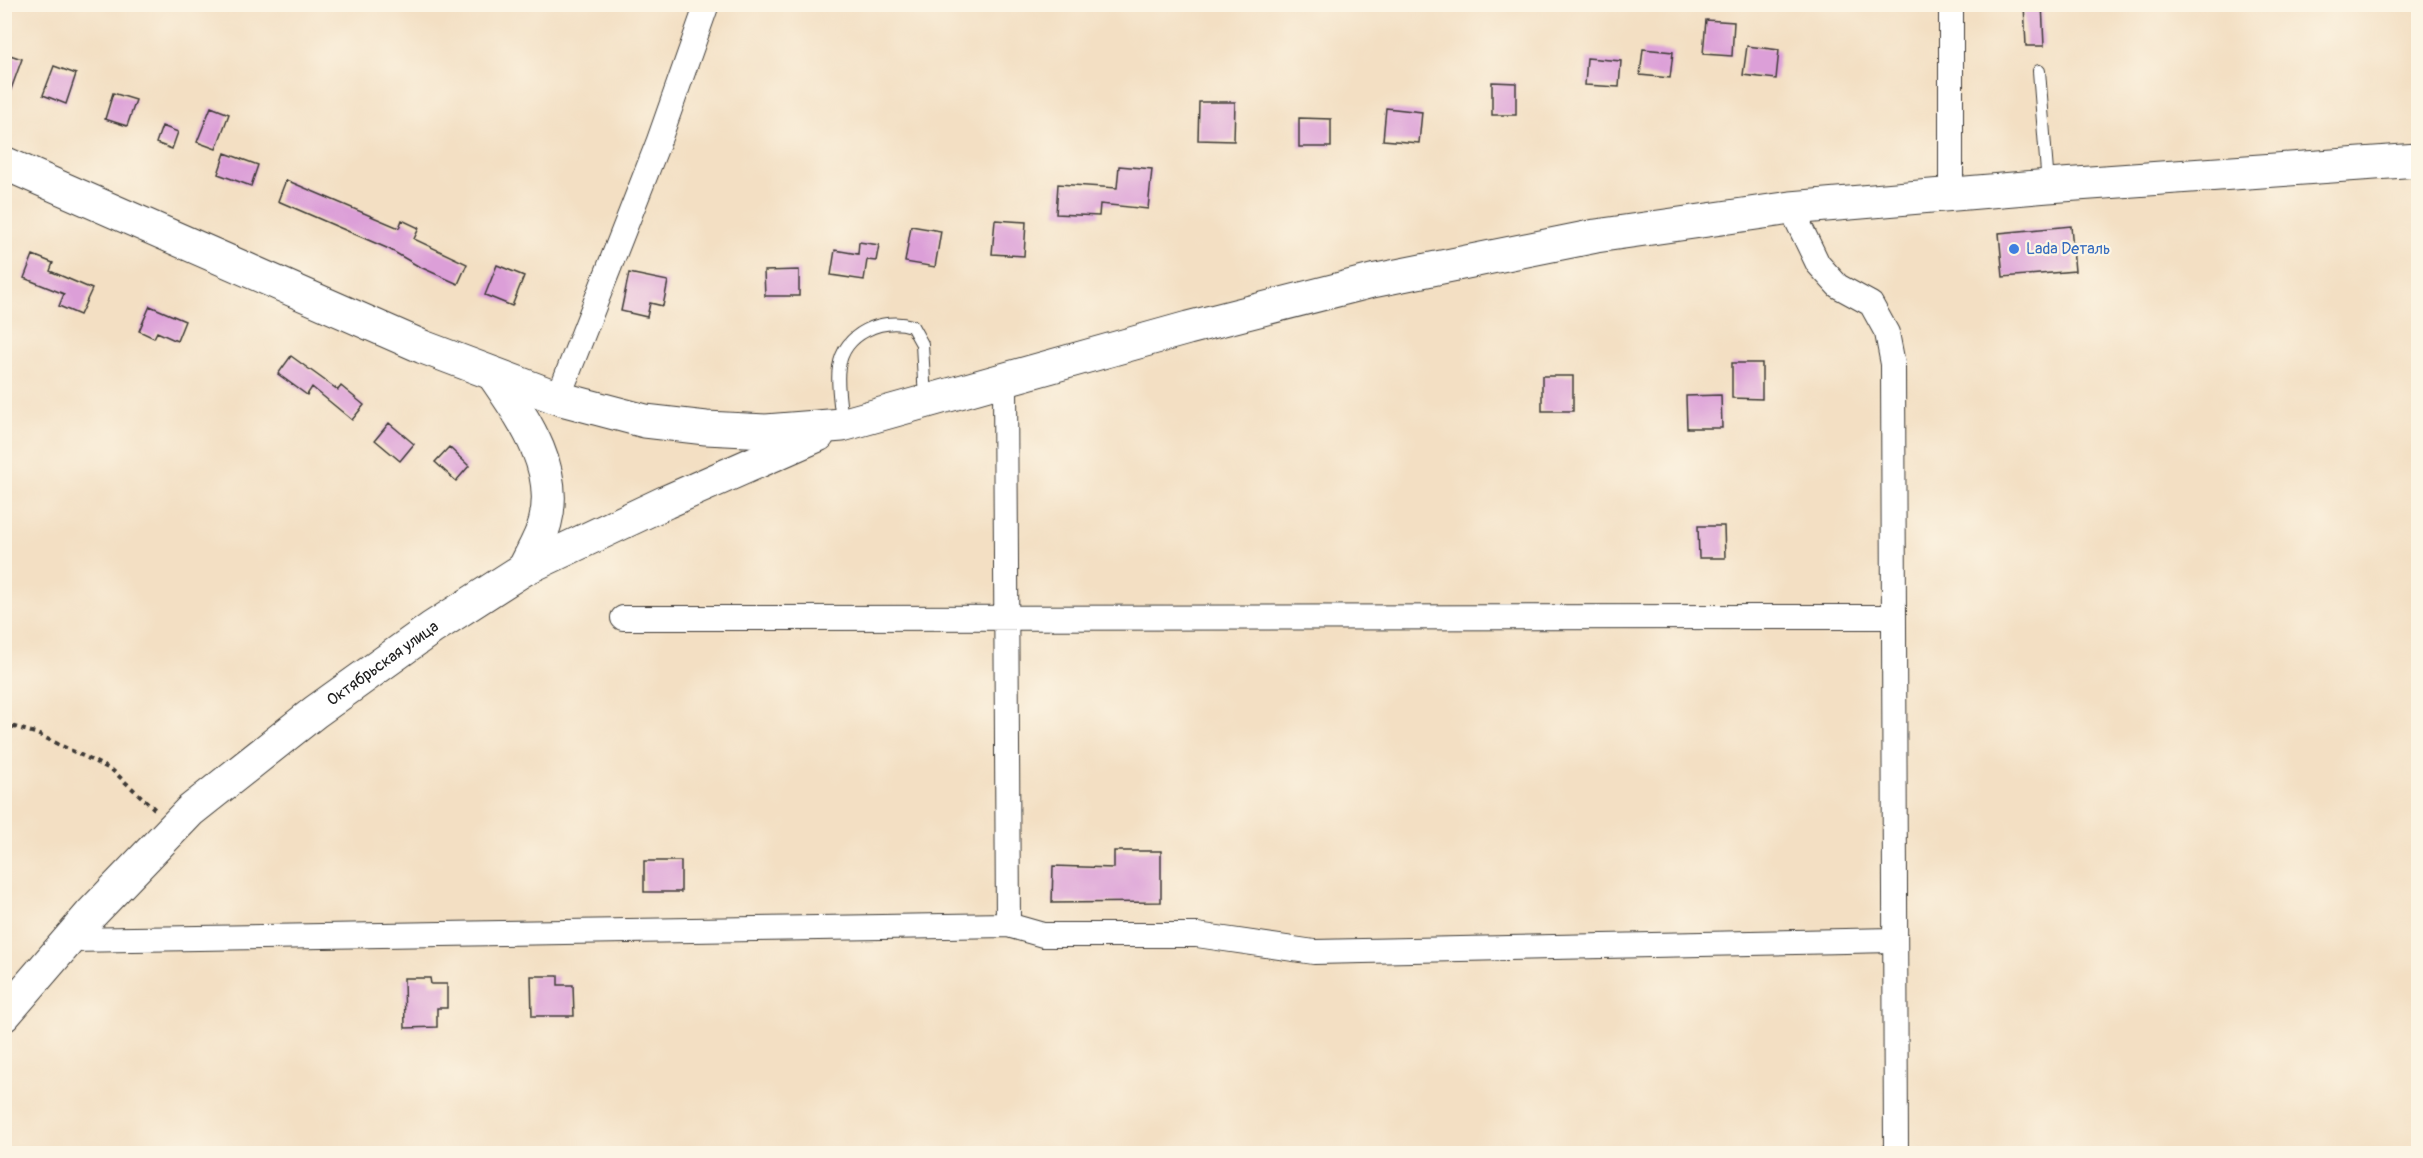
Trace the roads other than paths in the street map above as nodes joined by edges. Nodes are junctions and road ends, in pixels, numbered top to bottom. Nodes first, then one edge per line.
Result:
1 (706, 4) edge
2 (1951, 4) edge
3 (2039, 71) dead end
4 (2418, 160) edge
5 (4, 163) edge
6 (2048, 186) junction
7 (1951, 194) junction
8 (1791, 208) junction
9 (493, 374) junction
10 (1005, 381) junction
11 (558, 398) junction
12 (925, 402) junction
13 (842, 425) junction
14 (524, 569) junction
15 (1007, 617) junction
16 (1893, 617) junction
17 (623, 618) dead end
18 (1008, 925) junction
19 (68, 940) junction
20 (1894, 940) junction
21 (4, 1015) edge
22 (1896, 1154) edge

1 - 11 street
2 - 7 street
3 - 6 lane
4 - 6 street
5 - 9 street
6 - 7 street
7 - 8 street
8 - 10 street
8 - 16 street
9 - 11 street
9 - 14 street
10 - 12 street
10 - 15 street
11 - 13 street
12 - 13 street
12 - 13 lane
13 - 14 street, Октябрьская улица
14 - 19 street, Октябрьская улица
15 - 16 street
15 - 17 street
15 - 18 street
16 - 20 street
18 - 19 street
18 - 20 street
19 - 21 street, Октябрьская улица
20 - 22 street

